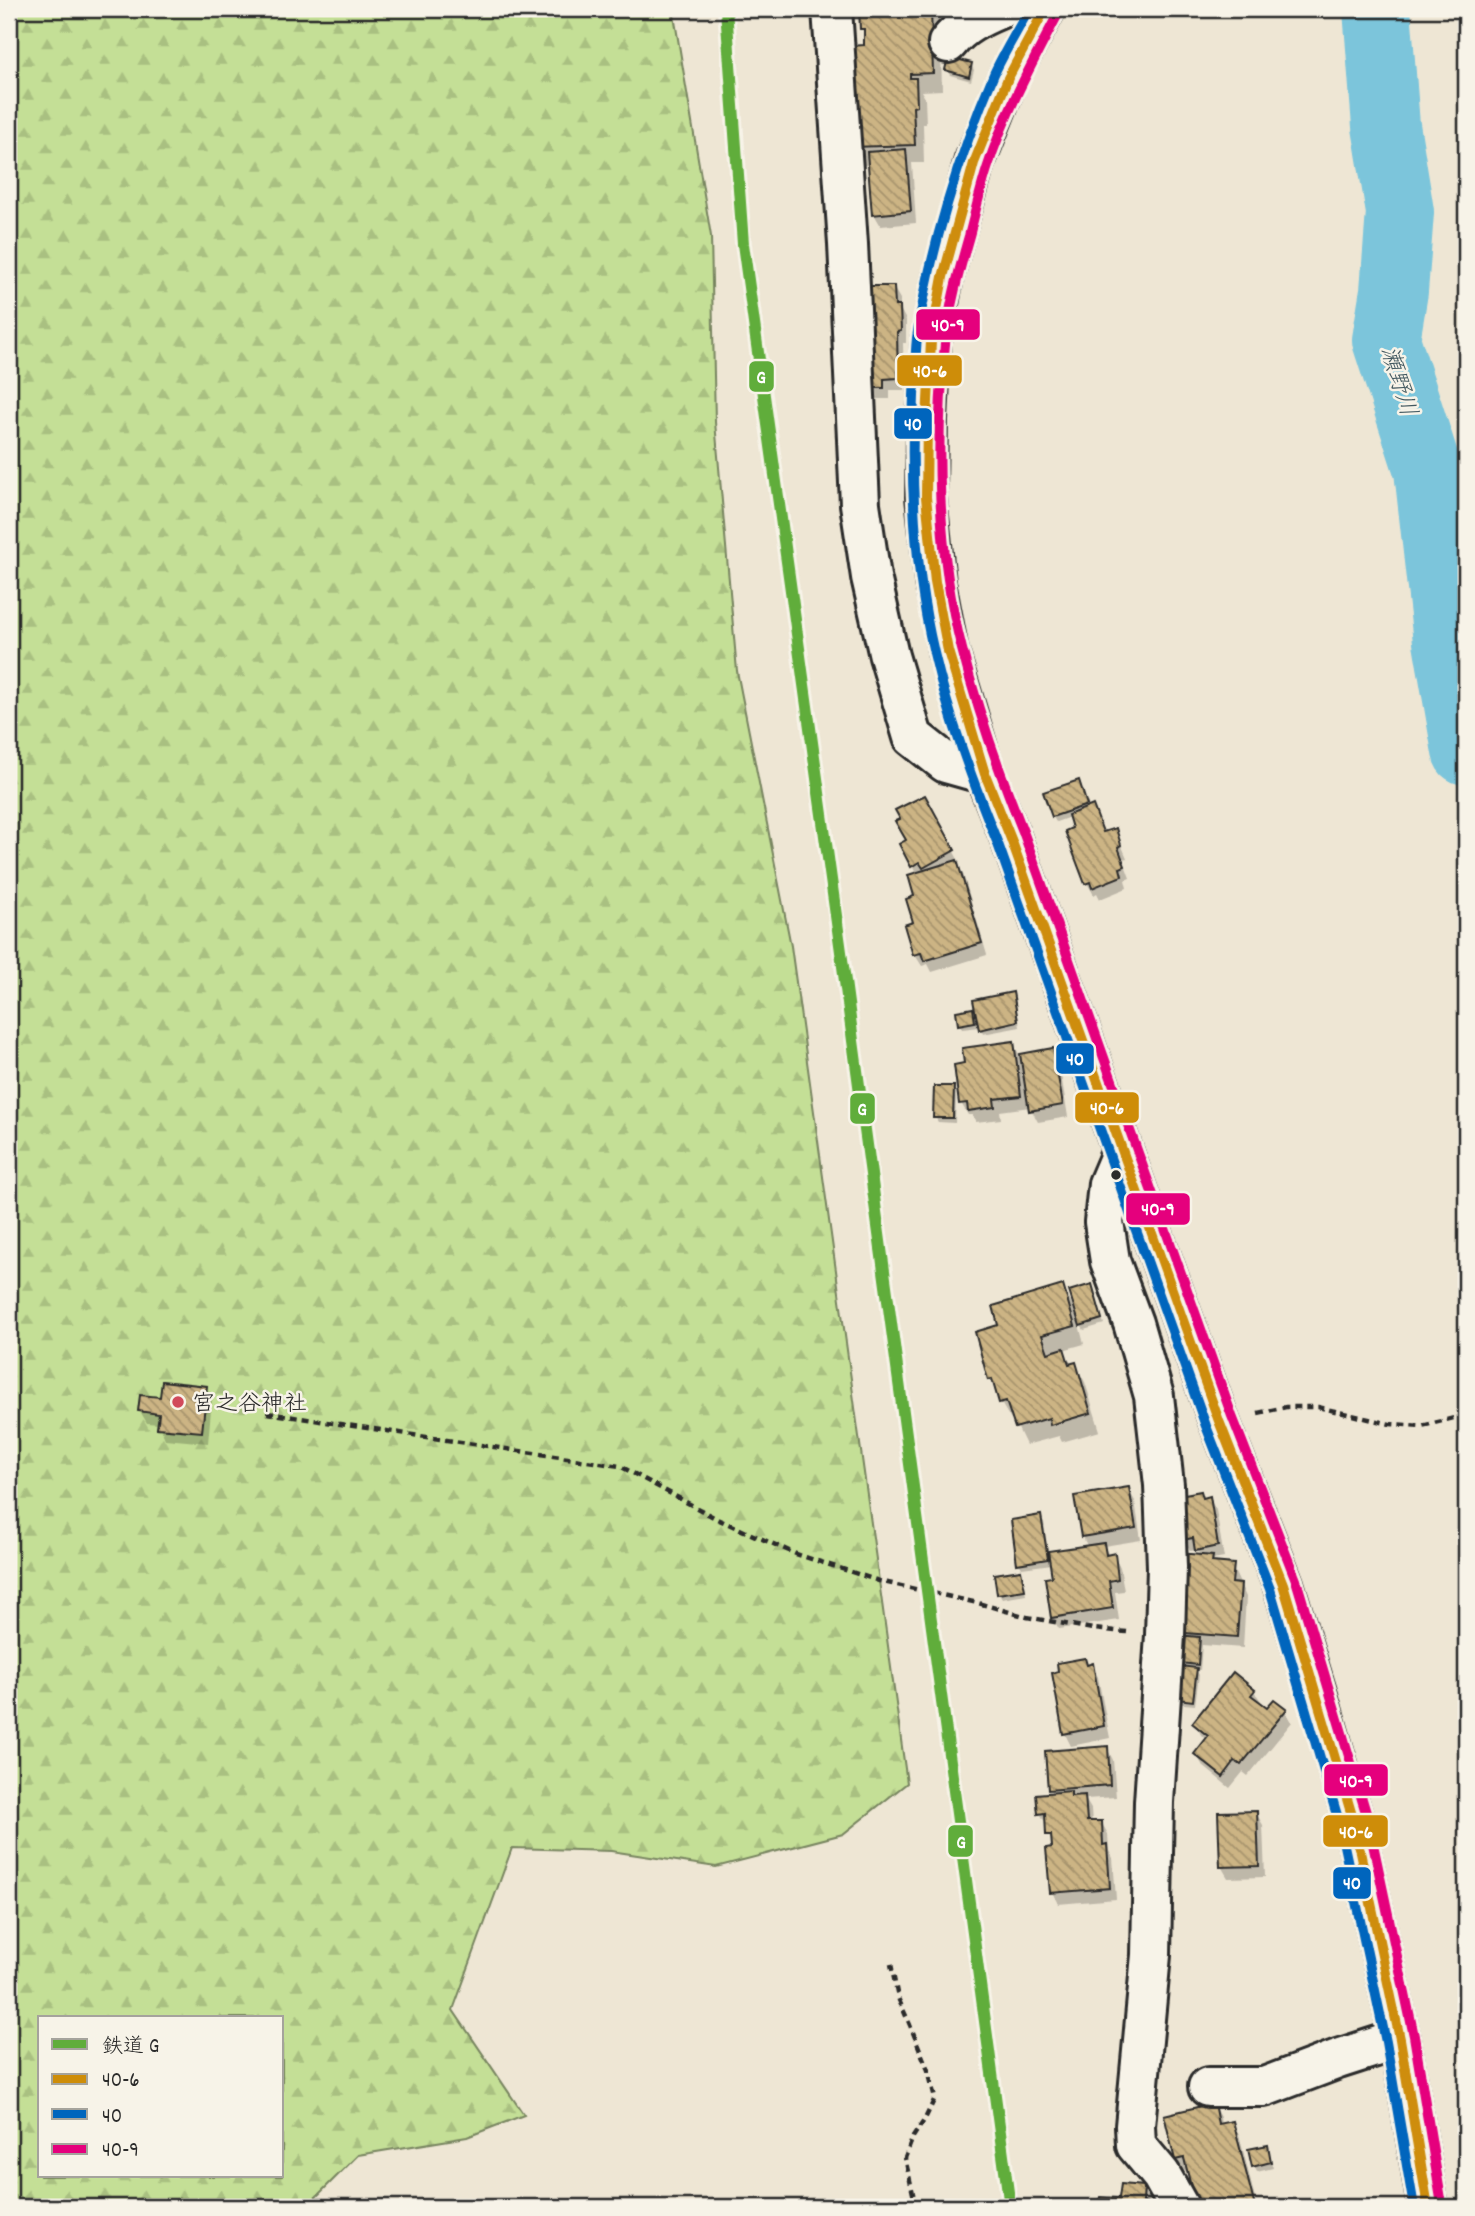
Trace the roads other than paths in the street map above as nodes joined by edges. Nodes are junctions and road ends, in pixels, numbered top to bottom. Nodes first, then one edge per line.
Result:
1 (832, 9) edge
2 (999, 9) edge
3 (1045, 9) edge
4 (948, 43) dead end
5 (985, 774) junction
6 (1122, 1151) junction
7 (1400, 2039) junction
8 (1208, 2087) dead end
9 (1179, 2207) edge
10 (1428, 2207) edge

1 - 5 street
2 - 4 street
3 - 5 highway
5 - 6 highway
6 - 7 highway
6 - 9 street
7 - 8 street
7 - 10 highway

